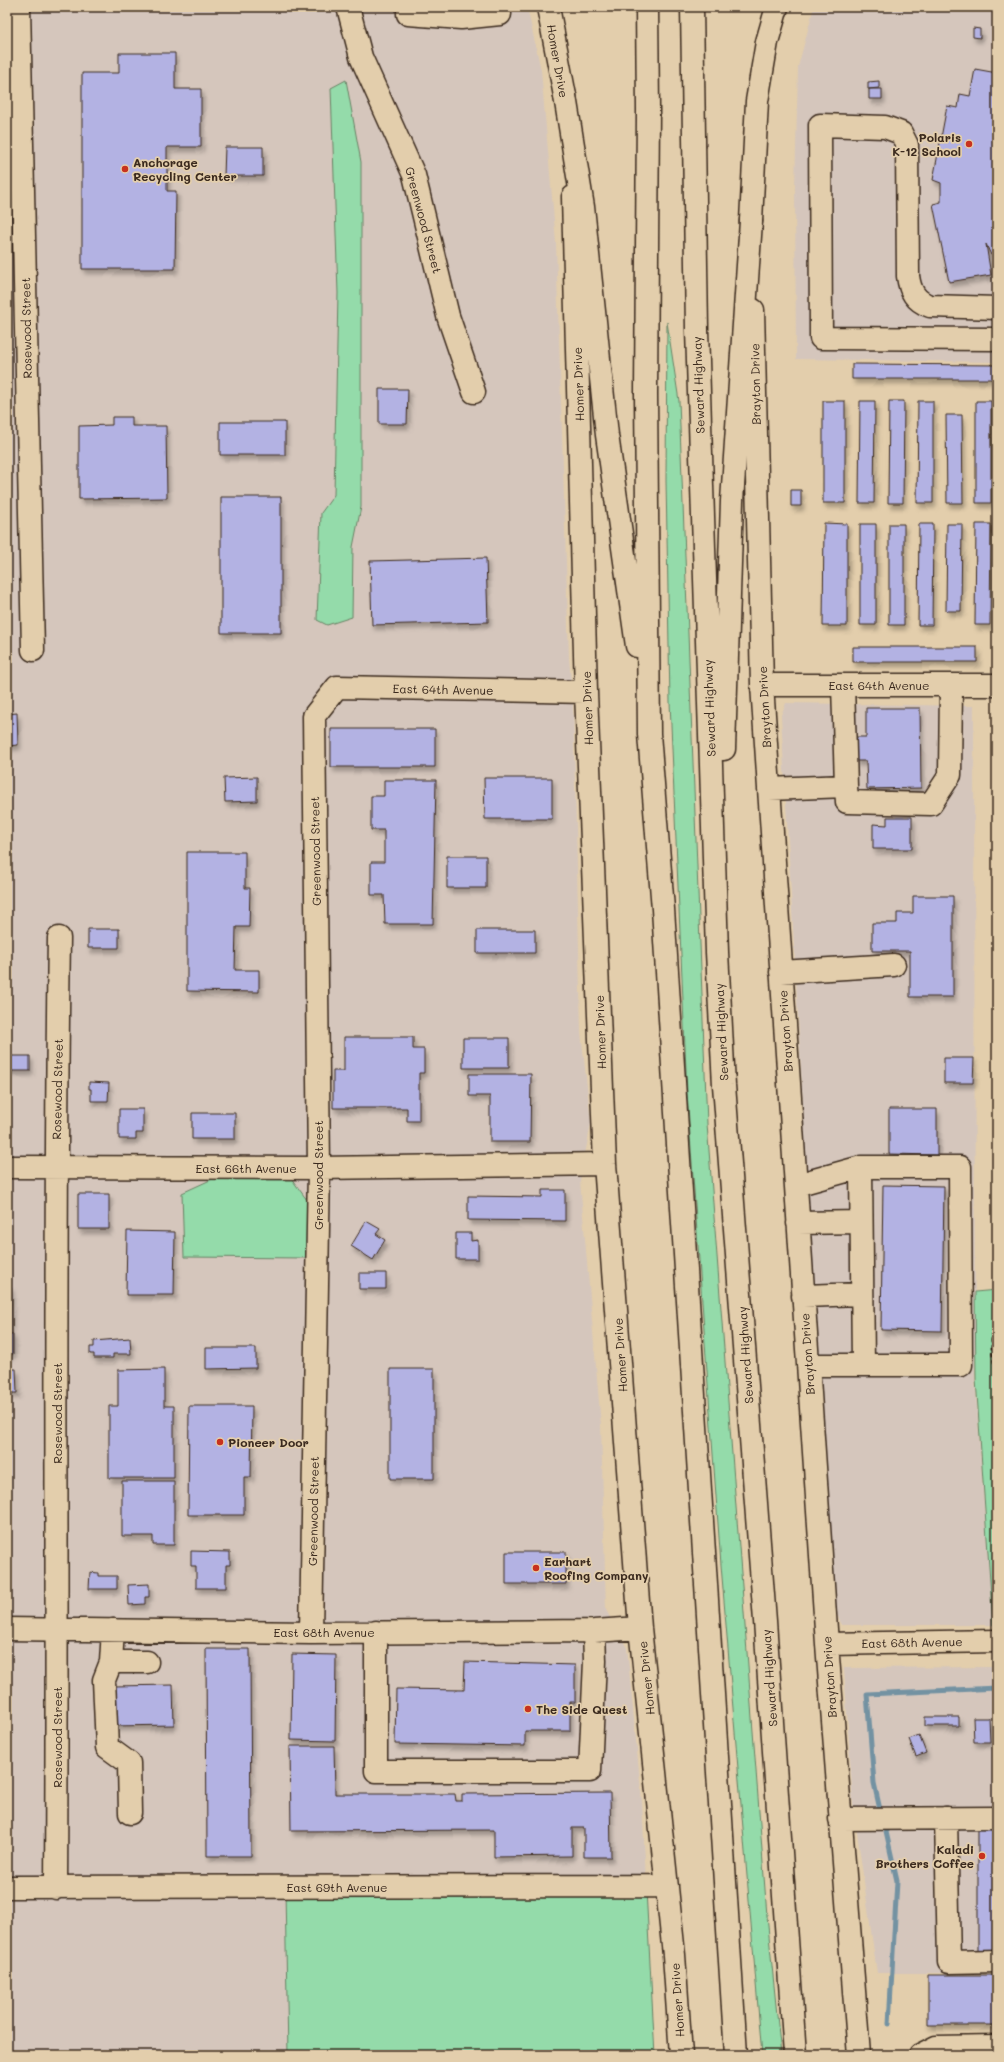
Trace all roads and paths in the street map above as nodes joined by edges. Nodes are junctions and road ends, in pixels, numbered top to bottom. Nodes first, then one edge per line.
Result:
1 (19, 7) edge
2 (348, 7) edge
3 (408, 7) edge
4 (498, 7) edge
5 (548, 7) edge
6 (647, 7) edge
7 (692, 7) edge
8 (777, 7) edge
9 (459, 13) edge
10 (13, 54) edge
11 (565, 96) junction
12 (751, 221) junction
13 (15, 243) edge
14 (16, 293) edge
15 (997, 308) edge
16 (997, 339) edge
17 (474, 392) dead end
18 (32, 650) dead end
19 (762, 685) junction
20 (843, 685) junction
21 (951, 685) junction
22 (997, 685) edge
23 (586, 692) junction
24 (314, 716) joint
25 (649, 734) junction
26 (846, 786) junction
27 (769, 789) junction
28 (59, 938) dead end
29 (717, 952) junction
30 (894, 965) dead end
31 (781, 972) junction
32 (605, 1164) junction
33 (7, 1166) edge
34 (55, 1167) junction
35 (860, 1167) junction
36 (319, 1168) junction
37 (796, 1186) junction
38 (861, 1222) junction
39 (798, 1223) junction
40 (862, 1294) junction
41 (803, 1296) junction
42 (997, 1318) edge
43 (808, 1365) junction
44 (863, 1365) junction
45 (997, 1373) edge
46 (640, 1628) junction
47 (7, 1629) edge
48 (58, 1629) junction
49 (113, 1630) junction
50 (594, 1631) junction
51 (376, 1632) junction
52 (311, 1633) junction
53 (997, 1641) edge
54 (827, 1644) junction
55 (111, 1662) junction
56 (147, 1662) dead end
57 (130, 1813) dead end
58 (946, 1818) junction
59 (997, 1818) edge
60 (840, 1819) junction
61 (667, 1886) junction
62 (7, 1887) edge
63 (56, 1888) junction
64 (997, 1961) edge
65 (997, 2046) edge
66 (681, 2055) edge
67 (736, 2055) edge
68 (795, 2055) edge
69 (859, 2055) edge
70 (920, 2055) edge

1 - 10 main road, Rosewood Street
2 - 17 main road, Greenwood Street
3 - 9 main road
4 - 9 main road
5 - 11 main road, Homer Drive
6 - 25 main road
7 - 29 main road, Seward Highway
8 - 12 main road, Brayton Drive
10 - 13 main road, Rosewood Street
11 - 23 main road, Homer Drive
11 - 25 main road
12 - 19 main road, Brayton Drive
12 - 29 main road
13 - 14 main road, Rosewood Street
14 - 18 main road, Rosewood Street
15 - 16 main road
19 - 20 main road, East 64th Avenue
19 - 27 main road, Brayton Drive
20 - 21 main road, East 64th Avenue
20 - 26 main road
21 - 22 main road, East 64th Avenue
21 - 26 main road
23 - 24 main road, East 64th Avenue
23 - 32 main road, Homer Drive
24 - 36 main road, Greenwood Street
25 - 67 main road
26 - 27 main road
27 - 31 main road, Brayton Drive
28 - 34 main road, Rosewood Street
29 - 68 main road, Seward Highway
30 - 31 main road
31 - 37 main road, Brayton Drive
32 - 36 main road, East 66th Avenue
32 - 46 main road, Homer Drive
33 - 34 main road, East 66th Avenue
34 - 36 main road, East 66th Avenue
34 - 48 main road, Rosewood Street
35 - 37 main road
35 - 38 main road
35 - 44 main road
36 - 52 main road, Greenwood Street
37 - 39 main road, Brayton Drive
38 - 39 main road
38 - 40 main road
39 - 41 main road, Brayton Drive
40 - 41 main road
40 - 44 main road
41 - 43 main road, Brayton Drive
42 - 45 path
43 - 44 main road
43 - 54 main road, Brayton Drive
46 - 50 main road, East 68th Avenue
46 - 61 main road, Homer Drive
47 - 48 main road, East 68th Avenue
48 - 49 main road, East 68th Avenue
48 - 63 main road, Rosewood Street
49 - 52 main road, East 68th Avenue
49 - 55 main road
50 - 51 main road, East 68th Avenue
50 - 51 main road
51 - 52 main road, East 68th Avenue
53 - 54 main road, East 68th Avenue
54 - 60 main road, Brayton Drive
55 - 56 main road
55 - 57 main road
58 - 59 main road
58 - 60 main road
58 - 64 main road
60 - 69 main road, Brayton Drive
61 - 63 main road, East 69th Avenue
61 - 66 main road, Homer Drive
62 - 63 main road, East 69th Avenue
65 - 70 main road

